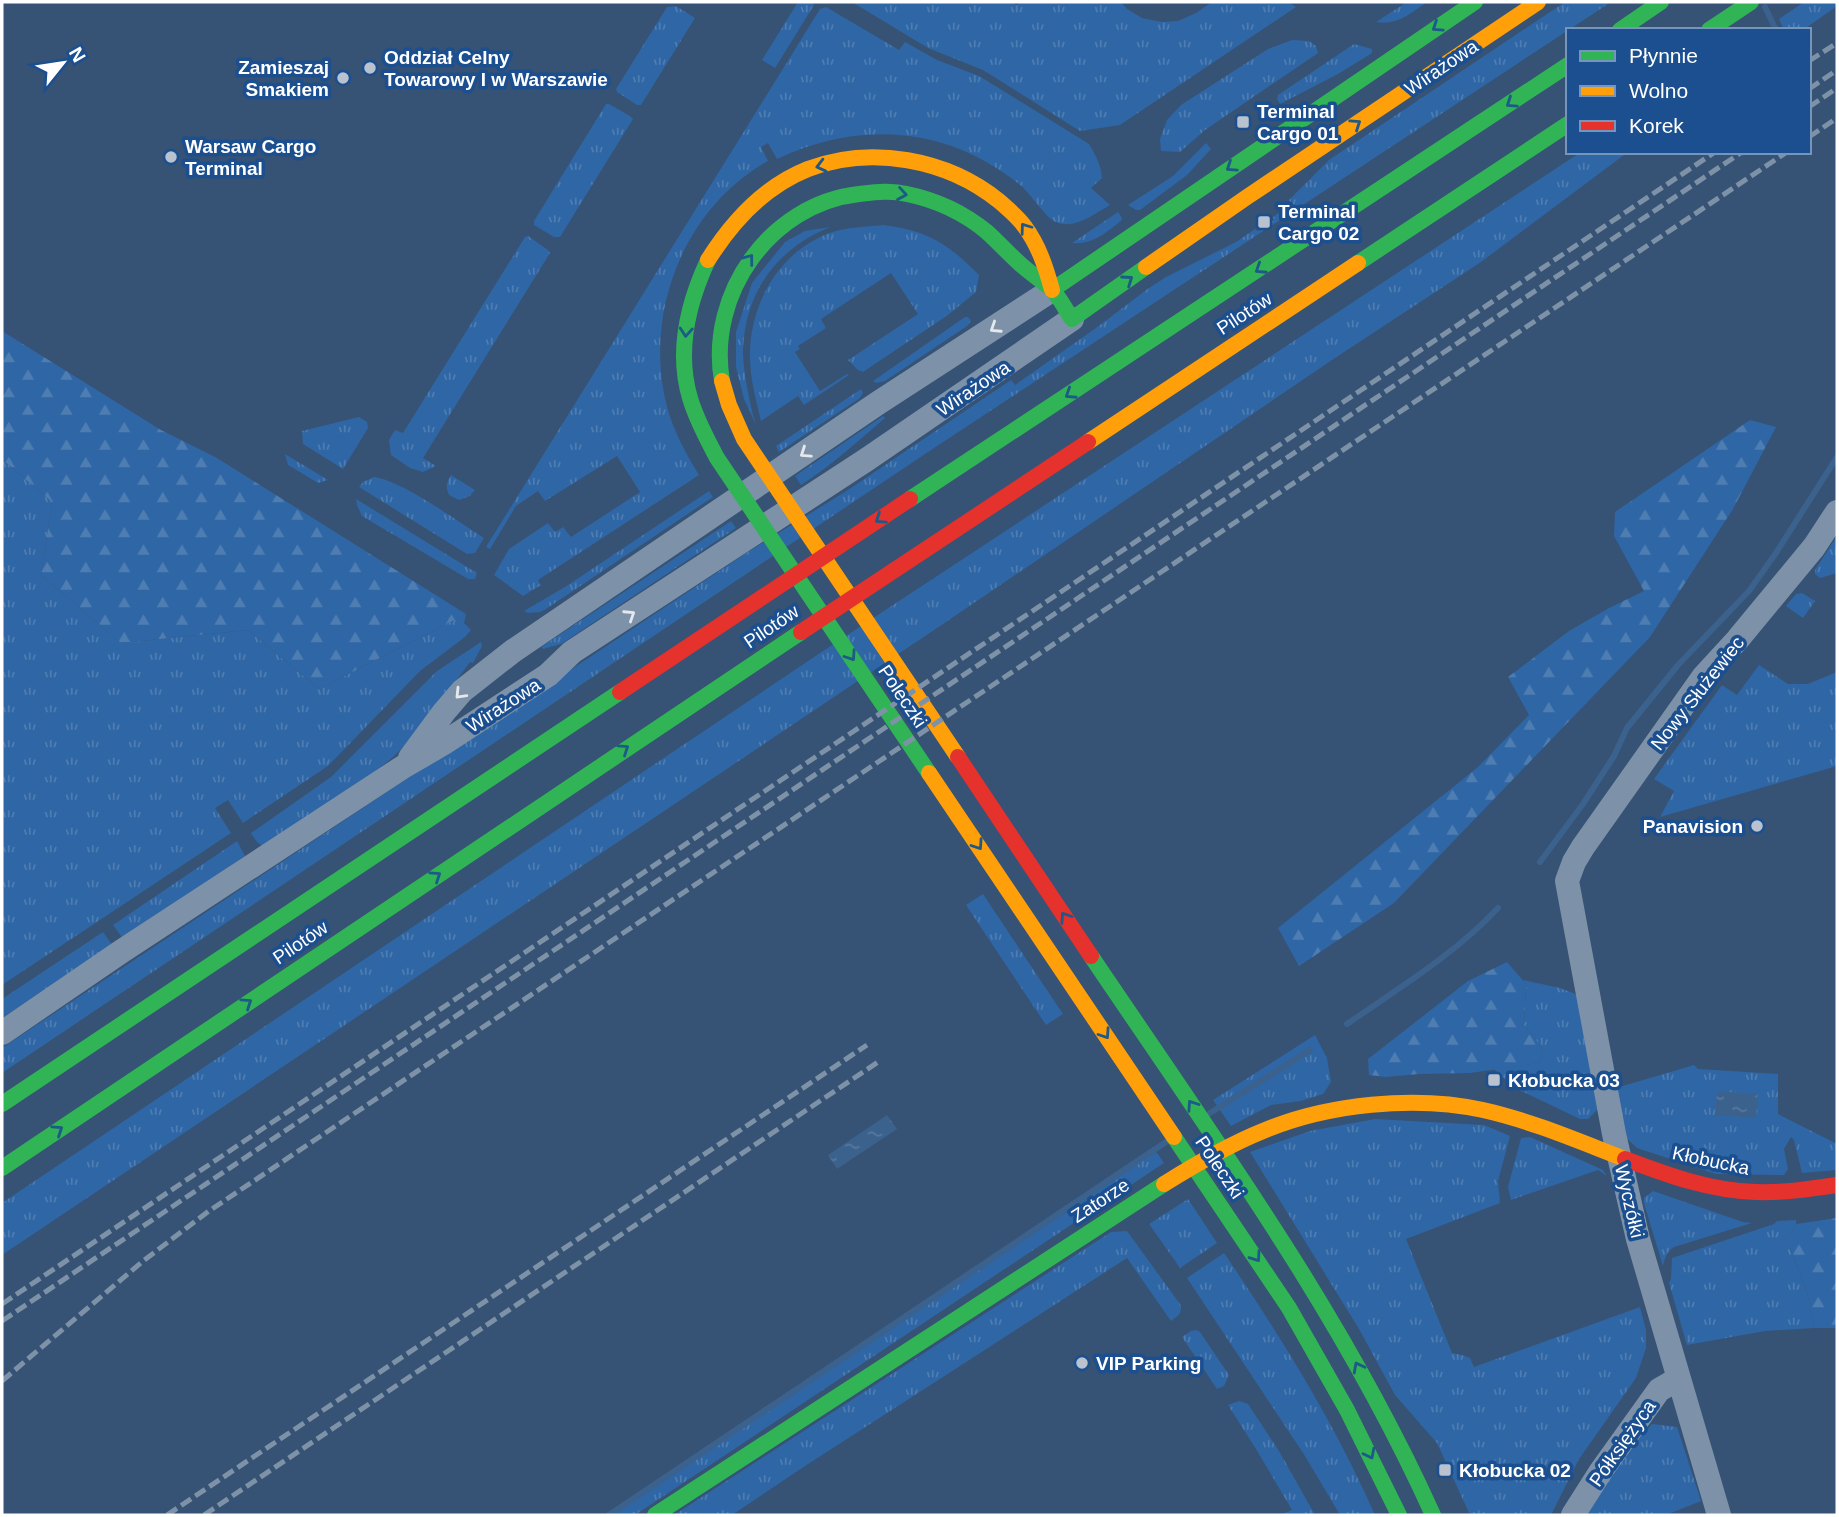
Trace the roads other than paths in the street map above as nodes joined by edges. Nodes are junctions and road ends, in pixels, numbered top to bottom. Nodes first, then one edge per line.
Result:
1 (1475, 2) edge
2 (1538, 2) edge
3 (1661, 2) edge
4 (1746, 5) edge
5 (1623, 28) edge
6 (1712, 28) edge
7 (1566, 66) edge
8 (1566, 125) edge
9 (1052, 290) junction
10 (1072, 319) junction
11 (1837, 512) edge
12 (403, 767) junction
13 (1567, 881) joint
14 (2, 1033) edge
15 (2, 1104) edge
16 (1620, 1157) junction
17 (2, 1168) edge
18 (1837, 1185) edge
19 (1678, 1379) junction
20 (655, 1515) edge
21 (1399, 1515) edge
22 (1433, 1515) edge
23 (1573, 1515) edge
24 (1719, 1515) edge

1 -> 9 main road, Wirażowa
10 -> 2 main road, Wirażowa
3 - 5 main road
4 - 6 main road
7 -> 15 main road, Pilotów
17 -> 8 main road, Pilotów
9 - 10 main road, Poleczki
9 -> 12 street, Wirażowa
9 -> 21 main road, Poleczki
22 -> 9 main road, Poleczki
12 -> 10 street, Wirażowa
11 - 13 street, Nowy Służewiec
12 - 14 street, Wirażowa
13 - 16 street, Wyczółki
16 - 18 main road, Kłobucka
16 - 19 street, Wyczółki
16 - 20 main road, Zatorze
19 - 23 street, Półksiężyca
19 - 24 street, Wyczółki

